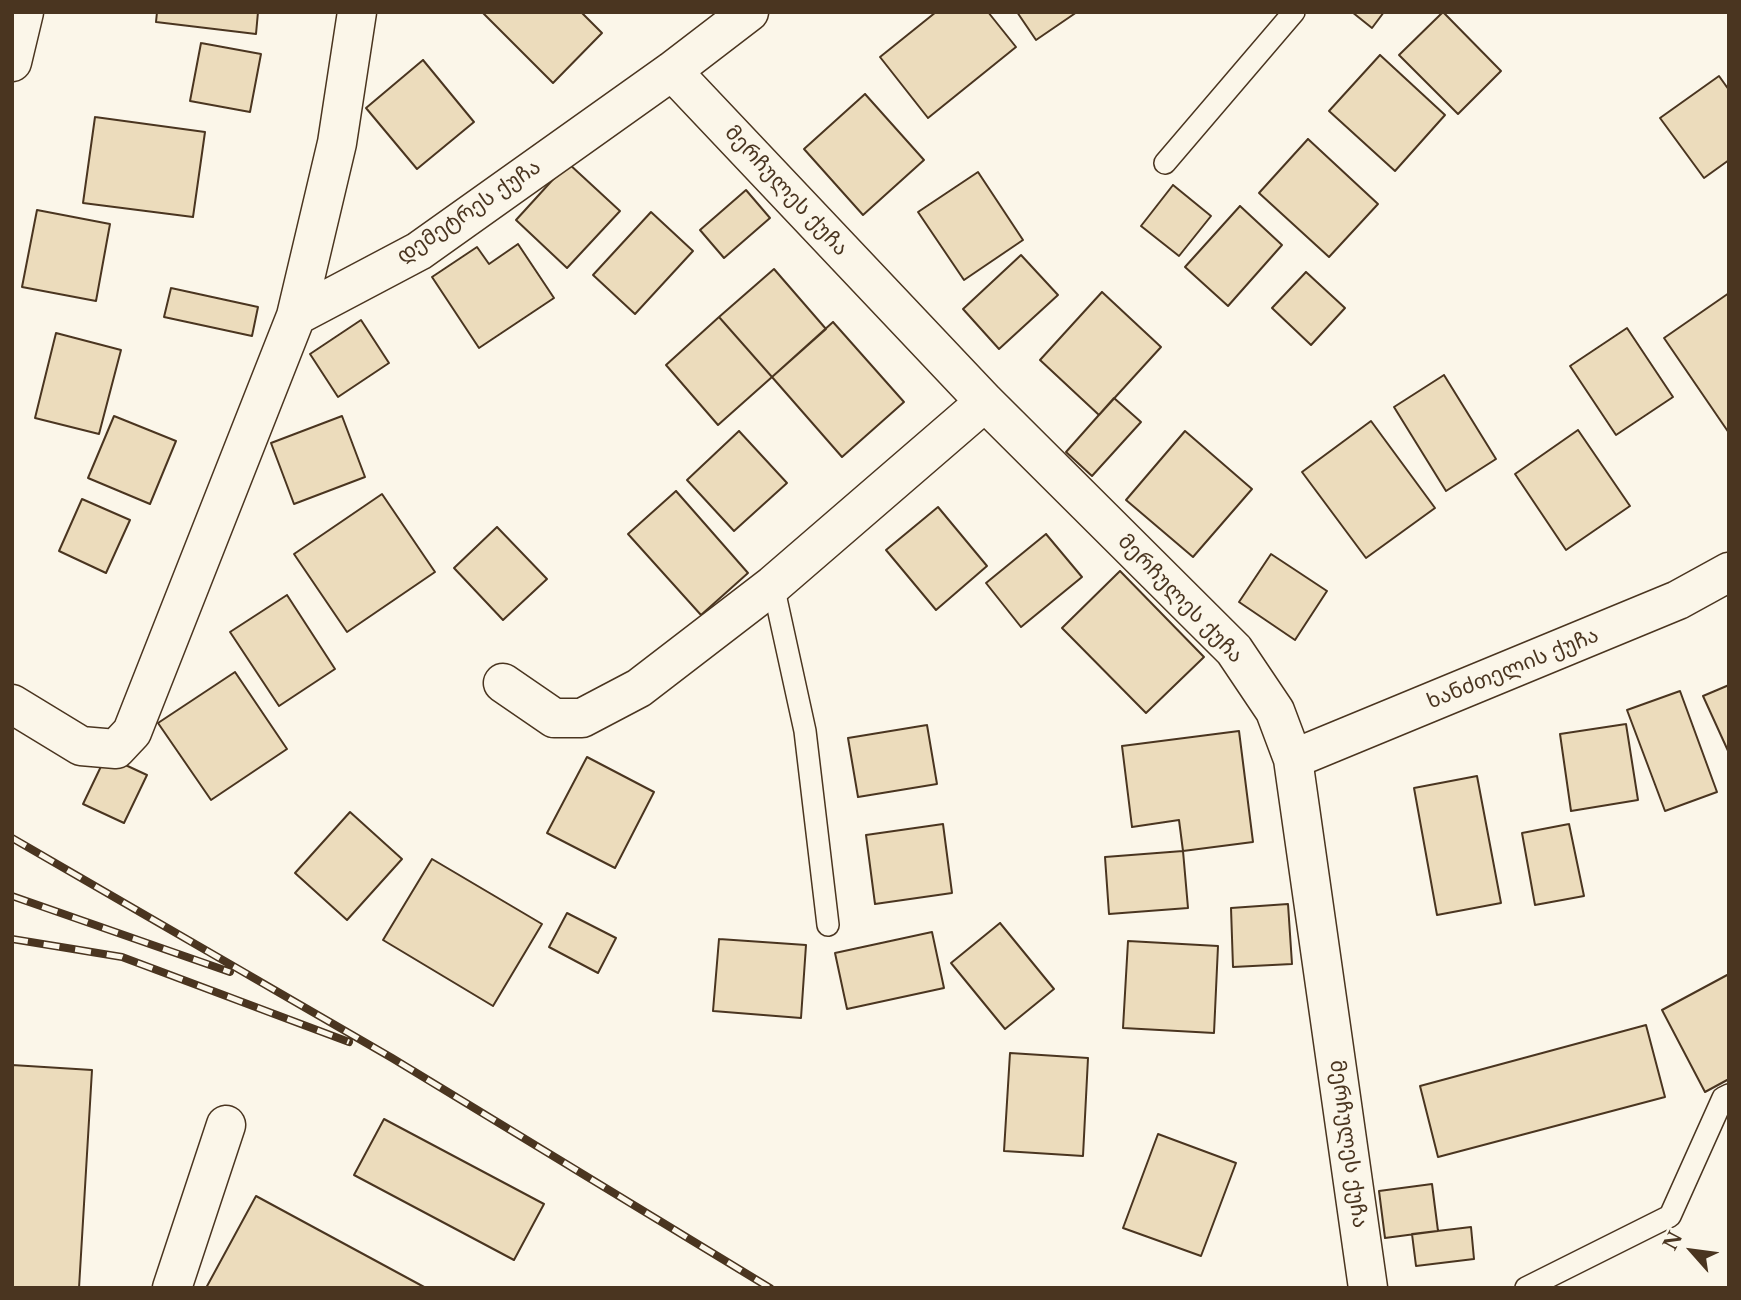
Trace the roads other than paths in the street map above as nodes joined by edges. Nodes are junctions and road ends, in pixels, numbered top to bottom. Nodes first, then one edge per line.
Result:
1 (24, 12) edge
2 (357, 12) edge
3 (749, 12) edge
4 (1294, 12) edge
5 (12, 62) edge
6 (672, 71) junction
7 (1165, 163) dead end
8 (296, 316) junction
9 (985, 402) junction
10 (1729, 572) edge
11 (772, 585) junction
12 (503, 683) dead end
13 (12, 704) edge
14 (1293, 759) junction
15 (828, 925) dead end
16 (1729, 1095) edge
17 (226, 1125) dead end
18 (172, 1288) edge
19 (1368, 1288) edge
20 (1526, 1288) edge

1 - 5 street
2 - 8 street
3 - 6 street, დემეტრეს ქუჩა
4 - 7 lane
6 - 8 street, დემეტრეს ქუჩა
6 - 9 street, მერჩულეს ქუჩა
8 - 13 street
9 - 11 street
9 - 14 street, მერჩულეს ქუჩა
10 - 14 street, ხანძთელის ქუჩა
11 - 12 street
11 - 15 lane
14 - 19 street, მერჩულეს ქუჩა
16 - 20 lane
17 - 18 street

